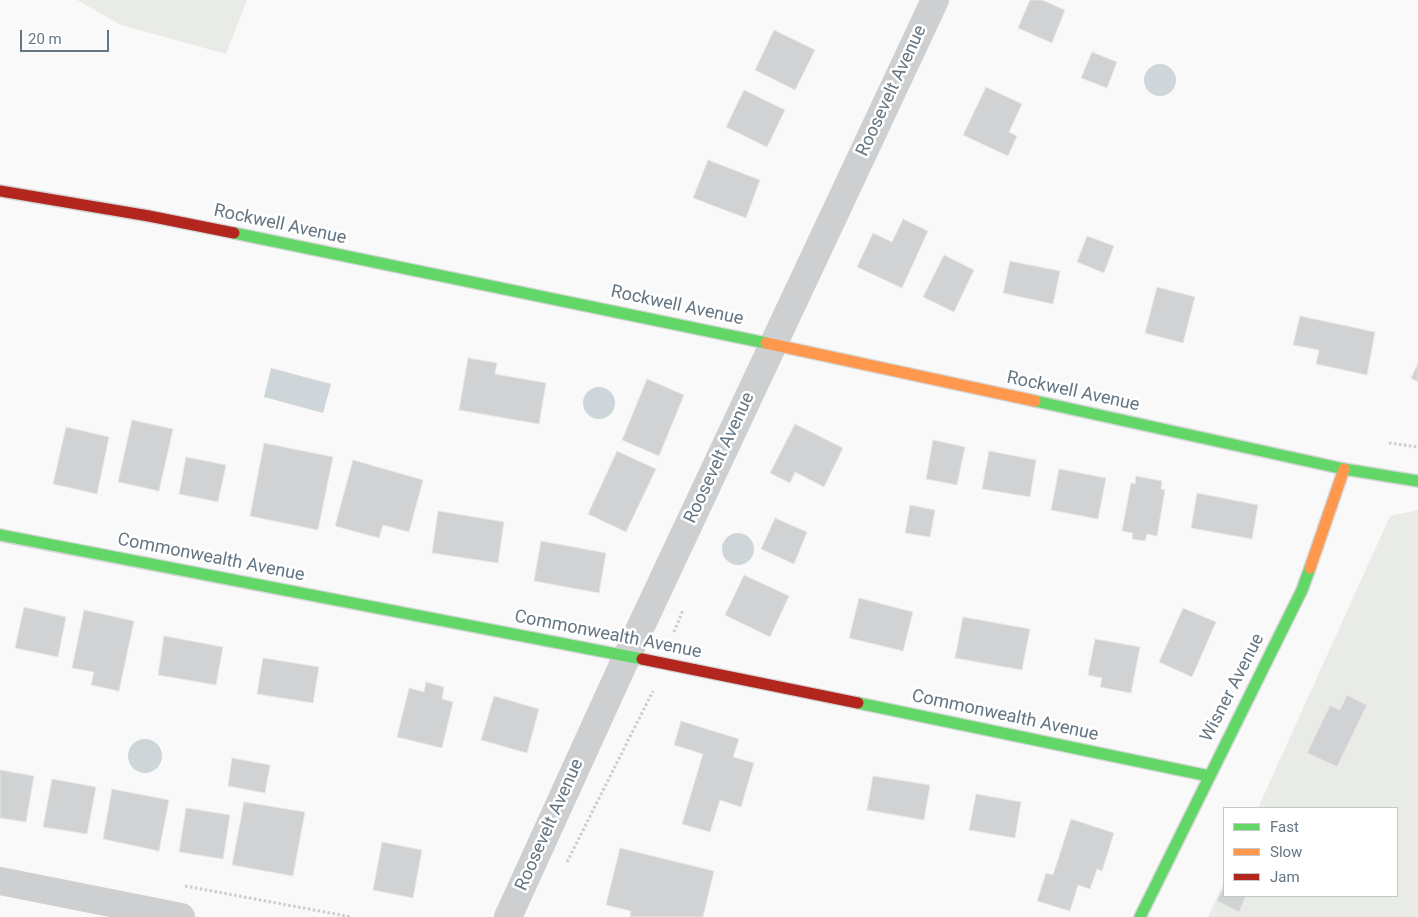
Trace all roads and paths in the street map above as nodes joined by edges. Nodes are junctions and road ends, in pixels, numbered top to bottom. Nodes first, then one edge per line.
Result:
1 (935, 0) edge
2 (0, 191) edge
3 (773, 344) junction
4 (1389, 443) dead end
5 (1418, 447) edge
6 (1344, 469) junction
7 (1418, 481) edge
8 (0, 535) edge
9 (627, 656) junction
10 (657, 684) dead end
11 (1208, 776) junction
12 (566, 865) dead end
13 (0, 881) edge
14 (181, 917) edge
15 (508, 917) edge
16 (1140, 917) edge

1 - 3 street, Roosevelt Avenue
2 - 3 street, Rockwell Avenue
3 - 6 street, Rockwell Avenue
3 - 9 street, Roosevelt Avenue
4 - 5 path
6 - 7 street, Rockwell Avenue
6 - 11 street, Wisner Avenue
8 - 9 street, Commonwealth Avenue
9 - 11 street, Commonwealth Avenue
9 - 15 street, Roosevelt Avenue
10 - 12 path
11 - 16 street, Wisner Avenue
13 - 14 street

